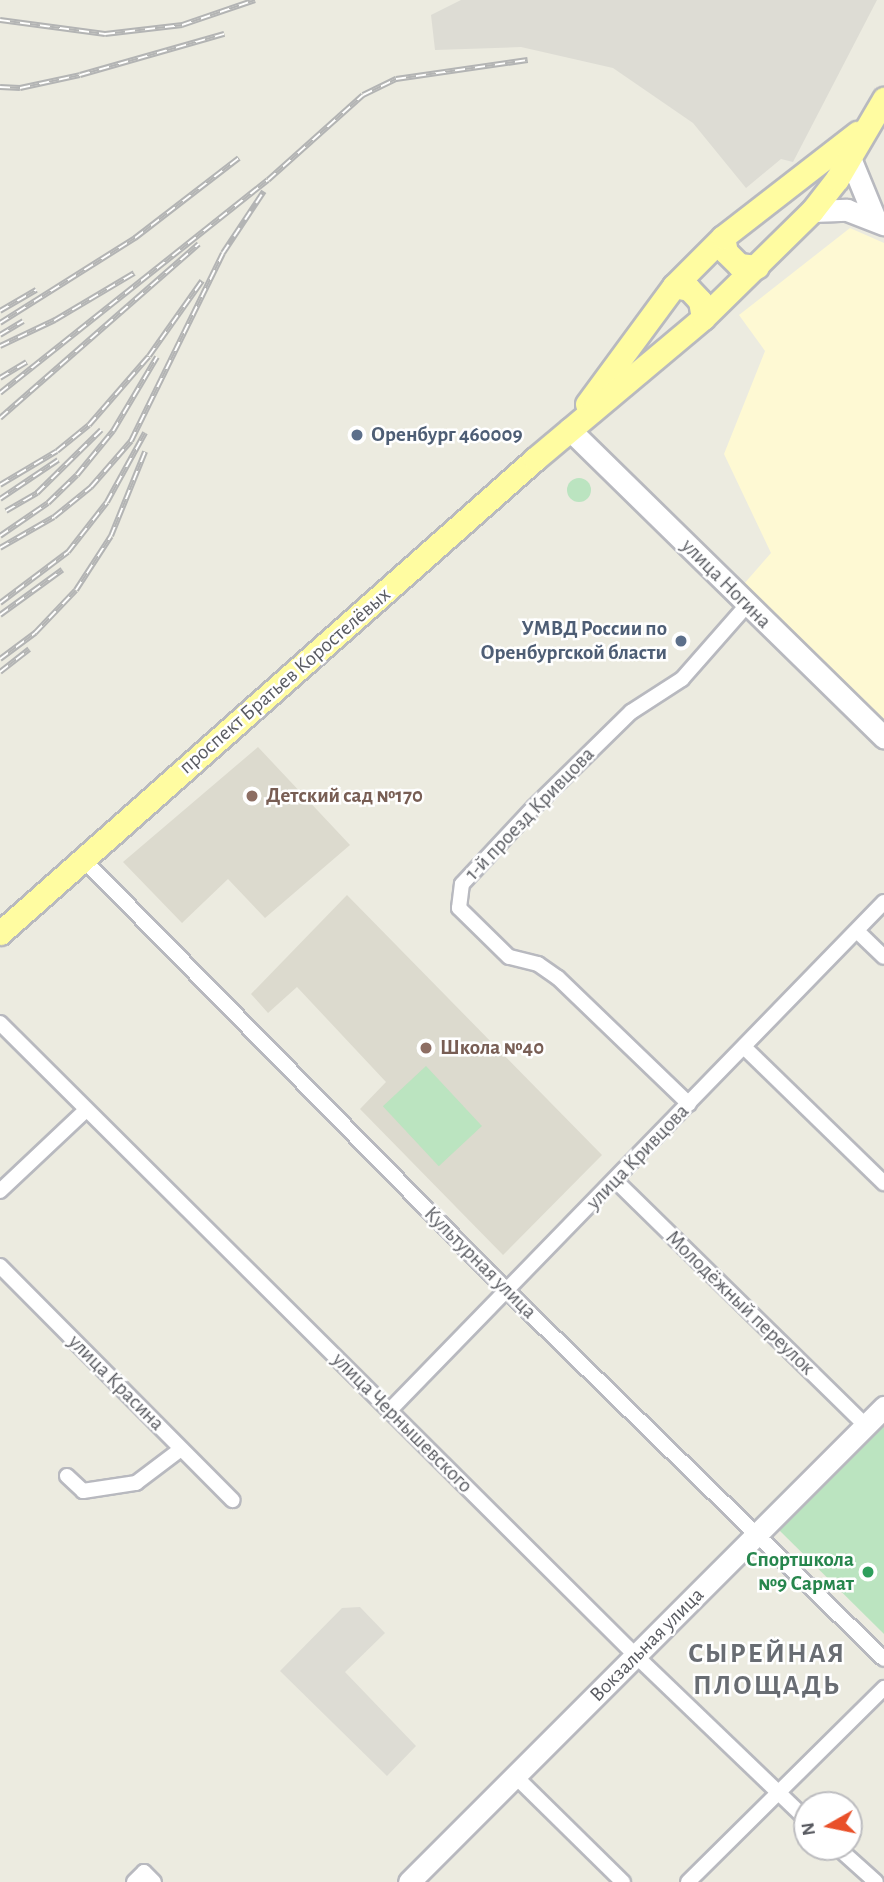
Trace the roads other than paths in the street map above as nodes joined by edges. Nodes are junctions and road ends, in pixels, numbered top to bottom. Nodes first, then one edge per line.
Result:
1 (878, 109) edge
2 (850, 158) junction
3 (812, 211) junction
4 (879, 222) edge
5 (723, 237) junction
6 (757, 267) junction
7 (674, 286) junction
8 (703, 318) junction
9 (569, 429) junction
10 (747, 605) junction
11 (884, 737) edge
12 (83, 859) junction
13 (884, 902) edge
14 (857, 931) junction
15 (0, 933) edge
16 (884, 957) edge
17 (0, 1023) edge
18 (745, 1048) junction
19 (690, 1104) junction
20 (86, 1110) junction
21 (615, 1180) junction
22 (884, 1183) edge
23 (0, 1191) edge
24 (0, 1266) edge
25 (508, 1292) junction
26 (884, 1407) edge
27 (389, 1410) junction
28 (865, 1425) junction
29 (181, 1449) junction
30 (67, 1476) dead end
31 (232, 1500) dead end
32 (760, 1534) junction
33 (635, 1655) junction
34 (884, 1659) edge
35 (884, 1688) edge
36 (516, 1777) junction
37 (776, 1793) junction
38 (793, 1808) edge
39 (853, 1861) edge
40 (134, 1882) edge
41 (154, 1882) edge
42 (409, 1882) edge
43 (623, 1882) edge
44 (688, 1882) edge
45 (876, 1882) edge

1 - 2 main road, проспект Братьев Коростелёвых
1 - 5 main road, проспект Братьев Коростелёвых
2 - 3 main road, проспект Братьев Коростелёвых
2 - 4 street
3 - 4 street
3 - 6 main road, проспект Братьев Коростелёвых
5 - 6 main road
5 - 7 main road, проспект Братьев Коростелёвых
6 - 8 main road, проспект Братьев Коростелёвых
7 - 8 main road
7 - 9 main road, проспект Братьев Коростелёвых
8 - 9 main road, проспект Братьев Коростелёвых
9 - 10 street, улица Ногина
9 - 12 main road, проспект Братьев Коростелёвых
10 - 11 street, улица Ногина
10 - 19 street, 1-й проезд Кривцова
12 - 15 main road, проспект Братьев Коростелёвых
12 - 25 street, Культурная улица
13 - 14 street, улица Кривцова
14 - 16 street
14 - 18 street, улица Кривцова
17 - 20 street, улица Чернышевского
18 - 19 street, улица Кривцова
18 - 22 street
19 - 21 street, улица Кривцова
20 - 23 street
20 - 27 street, улица Чернышевского
21 - 25 street, улица Кривцова
21 - 28 street, Молодёжный переулок
24 - 29 street, улица Красина
25 - 27 street, улица Кривцова
25 - 32 street, Культурная улица
26 - 28 street, Вокзальная улица
27 - 33 street, улица Чернышевского
28 - 32 street, Вокзальная улица
29 - 30 street
29 - 31 street, улица Красина
32 - 33 street, Вокзальная улица
32 - 34 street, Культурная улица
33 - 36 street, Вокзальная улица
33 - 37 street, улица Чернышевского
35 - 37 street
36 - 42 street, Вокзальная улица
36 - 43 street
37 - 38 street, улица Чернышевского
37 - 44 street
39 - 45 street
40 - 41 street

